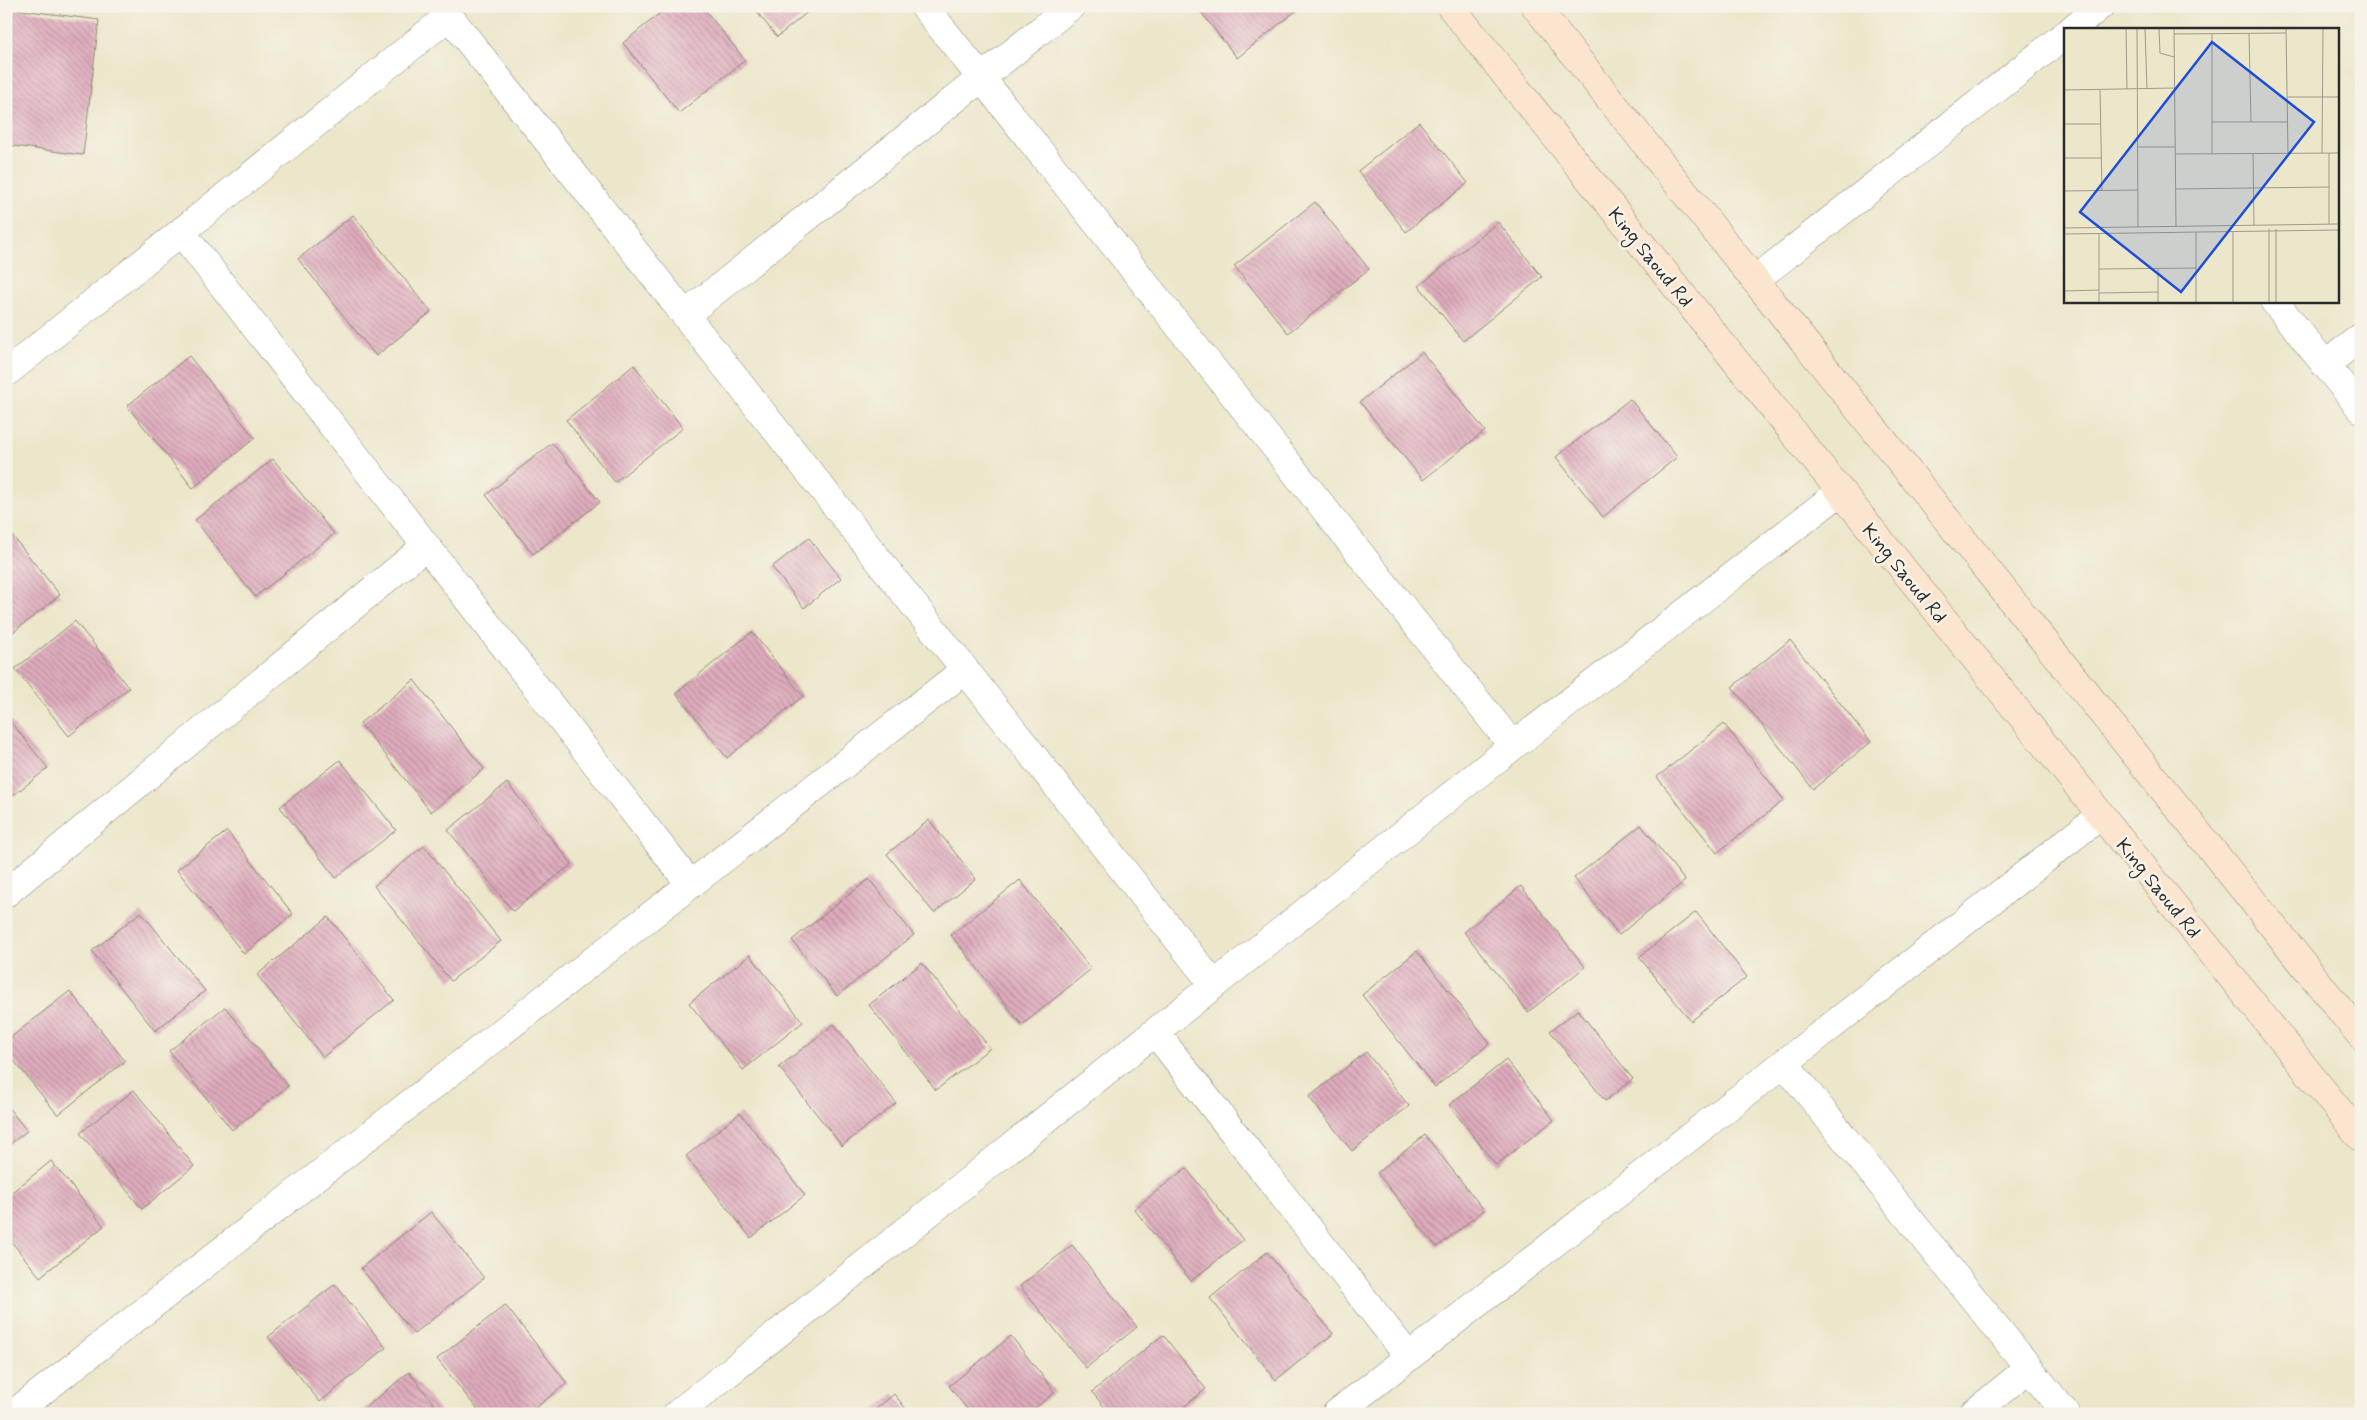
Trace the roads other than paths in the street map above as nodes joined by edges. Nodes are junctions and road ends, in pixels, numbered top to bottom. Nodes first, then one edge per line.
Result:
1 (924, 6) edge
2 (1071, 6) edge
3 (1450, 6) edge
4 (1535, 6) edge
5 (2100, 6) edge
6 (445, 11) edge
7 (2074, 28) edge
8 (2064, 37) edge
9 (981, 78) junction
10 (181, 232) junction
11 (1755, 280) junction
12 (2275, 302) edge
13 (684, 315) junction
14 (2361, 337) edge
15 (2325, 365) junction
16 (6, 373) edge
17 (2361, 409) edge
18 (1840, 492) junction
19 (426, 546) junction
20 (965, 670) junction
21 (1513, 746) junction
22 (2101, 815) junction
23 (690, 884) junction
24 (6, 893) edge
25 (1214, 985) junction
26 (1155, 1032) junction
27 (2361, 1036) edge
28 (1784, 1063) junction
29 (2361, 1138) edge
30 (1409, 1357) junction
31 (2029, 1368) junction
32 (13, 1414) edge
33 (677, 1414) edge
34 (1336, 1414) edge
35 (1973, 1414) edge
36 (2066, 1414) edge

1 - 9 street
2 - 9 street
3 - 18 main road, King Saoud Rd
4 - 11 main road
5 - 7 street
6 - 10 street
6 - 13 street
8 - 11 street
9 - 13 street
9 - 21 street
10 - 16 street
10 - 19 street
11 - 27 main road
12 - 15 street
13 - 20 street
14 - 15 street
15 - 17 street
18 - 21 street
18 - 22 main road, King Saoud Rd
19 - 23 street
19 - 24 street
20 - 23 street
20 - 25 street
21 - 25 street
22 - 28 street
22 - 29 main road, King Saoud Rd
23 - 32 street
25 - 26 street
26 - 30 street
26 - 33 street
28 - 30 street
28 - 31 street
30 - 34 street
31 - 35 street
31 - 36 street

